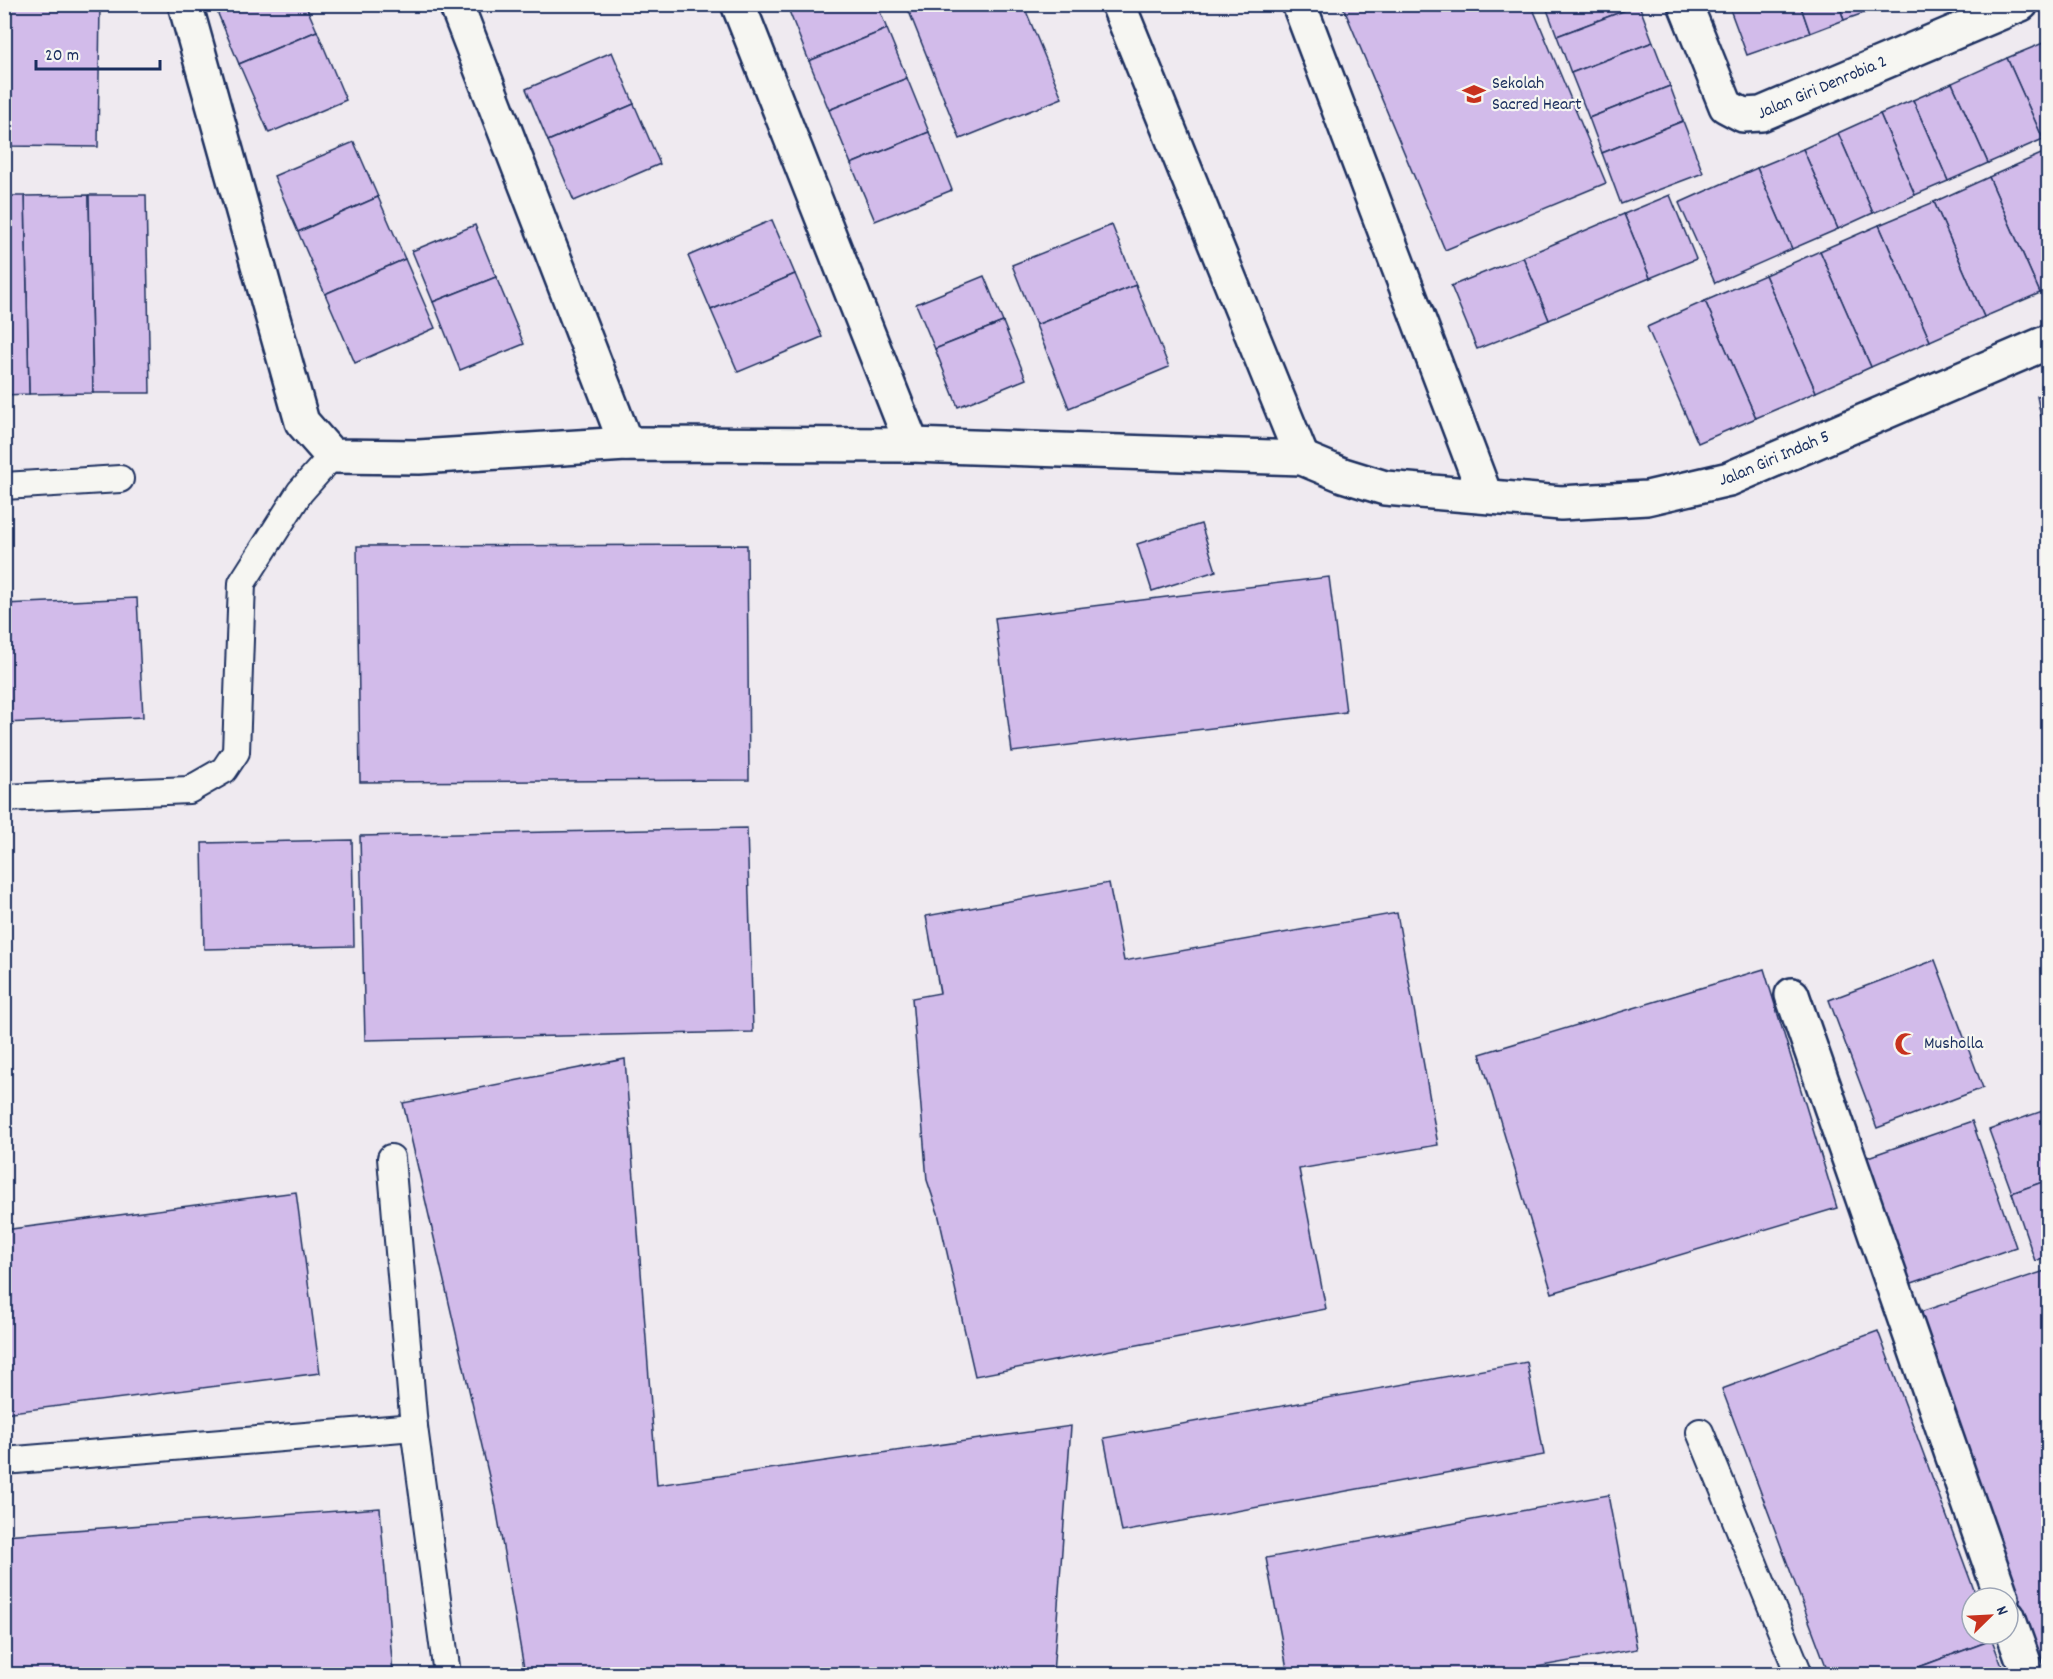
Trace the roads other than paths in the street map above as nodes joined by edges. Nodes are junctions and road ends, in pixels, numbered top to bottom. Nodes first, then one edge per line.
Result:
1 (185, 4) edge
2 (456, 4) edge
3 (738, 4) edge
4 (1118, 4) edge
5 (1299, 4) edge
6 (1685, 4) edge
7 (2021, 4) edge
8 (2049, 342) edge
9 (626, 444) junction
10 (912, 445) junction
11 (332, 456) junction
12 (1302, 458) junction
13 (120, 479) dead end
14 (4, 486) edge
15 (1485, 495) junction
16 (4, 798) edge
17 (1792, 994) dead end
18 (391, 1158) dead end
19 (414, 1427) junction
20 (1700, 1432) dead end
21 (4, 1461) edge
22 (1997, 1586) edge
23 (2018, 1646) edge
24 (447, 1674) edge
25 (1799, 1674) edge
26 (2028, 1674) edge

1 - 11 street
2 - 9 street
3 - 10 street
4 - 12 street
5 - 15 street
6 - 7 street, Jalan Giri Denrobia 2
8 - 15 street, Jalan Giri Indah 5
9 - 10 street
9 - 11 street
10 - 12 street
11 - 16 lane
12 - 15 street, Jalan Giri Indah 5
13 - 14 lane
17 - 22 street
18 - 19 lane
19 - 21 lane
19 - 24 lane
20 - 25 lane
23 - 26 street

